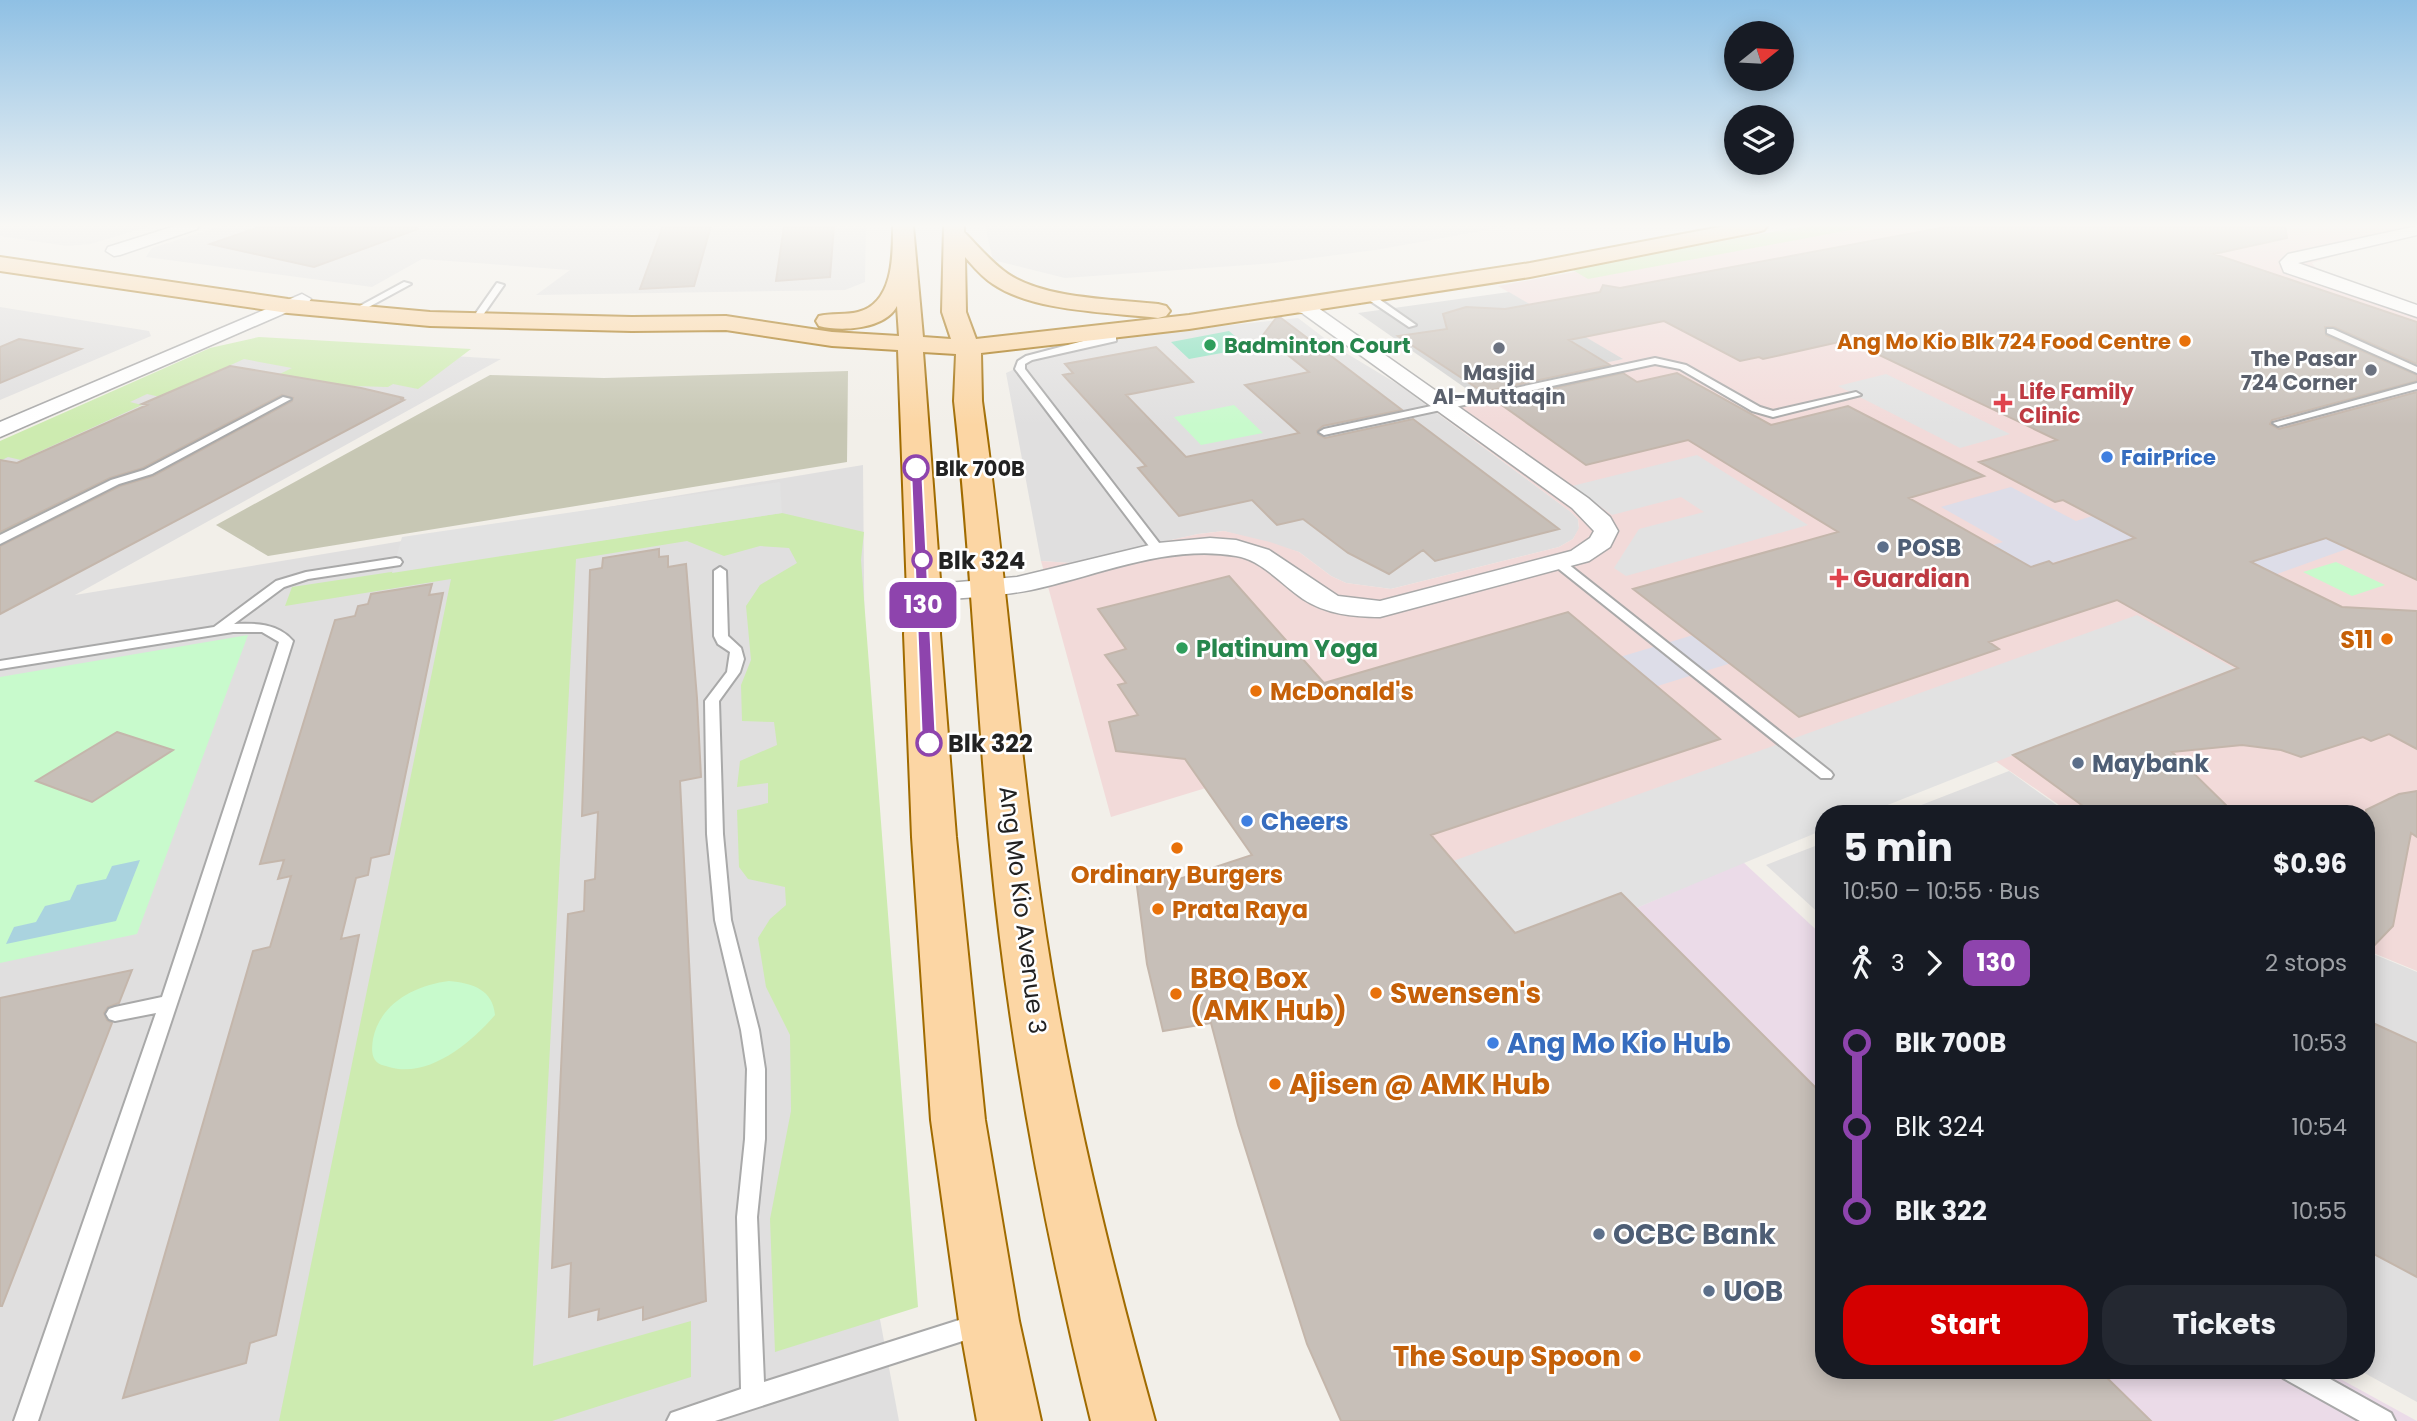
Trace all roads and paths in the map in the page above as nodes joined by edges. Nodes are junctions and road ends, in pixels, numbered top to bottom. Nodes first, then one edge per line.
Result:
1 (220, 292) edge
2 (232, 292) edge
3 (391, 292) edge
4 (495, 292) edge
5 (892, 292) edge
6 (906, 292) edge
7 (954, 292) edge
8 (1040, 292) edge
9 (1310, 292) edge
10 (1378, 292) edge
11 (2360, 292) edge
12 (1366, 294) junction
13 (288, 301) junction
14 (1307, 305) junction
15 (362, 307) junction
16 (2417, 311) edge
17 (1166, 312) junction
18 (480, 313) junction
19 (1412, 325) dead end
20 (830, 330) junction
21 (2330, 331) dead end
22 (911, 337) junction
23 (962, 339) junction
24 (1114, 339) dead end
25 (1035, 341) junction
26 (2417, 370) edge
27 (911, 373) junction
28 (2417, 386) edge
29 (1856, 395) dead end
30 (286, 399) dead end
31 (968, 401) junction
32 (1444, 406) junction
33 (0, 418) edge
34 (2278, 423) dead end
35 (0, 430) edge
36 (1324, 432) dead end
37 (0, 540) edge
38 (1159, 551) junction
39 (396, 562) dead end
40 (1559, 563) junction
41 (720, 571) dead end
42 (989, 587) junction
43 (923, 593) junction
44 (217, 630) junction
45 (0, 664) edge
46 (1826, 775) dead end
47 (169, 1003) junction
48 (115, 1014) dead end
49 (989, 1321) junction
50 (2307, 1379) edge
51 (753, 1397) junction
52 (26, 1421) edge
53 (679, 1421) edge
54 (1009, 1421) edge
55 (1123, 1421) edge
56 (2383, 1421) edge

1 - 13 main road
2 - 13 main road
3 - 15 lane
4 - 18 lane
5 - 20 main road
6 - 22 main road
7 - 23 main road, Ang Mo Kio Avenue 3
8 - 17 main road
9 - 17 main road
10 - 12 main road
11 - 16 street
12 - 14 main road
12 - 19 lane
13 - 15 main road
13 - 20 main road
13 - 33 street
13 - 35 street
14 - 25 main road
14 - 32 street
15 - 18 main road
17 - 23 main road
18 - 20 main road
20 - 22 main road
20 - 27 main road
21 - 26 lane
22 - 23 main road
22 - 27 main road
23 - 25 main road
23 - 31 main road, Ang Mo Kio Avenue 3
24 - 38 lane
25 - 31 main road
27 - 43 main road
28 - 34 lane
29 - 32 lane
30 - 37 lane
31 - 42 main road, Ang Mo Kio Avenue 3
32 - 36 lane
32 - 40 street
38 - 40 street
38 - 42 street
39 - 44 lane
40 - 46 lane
41 - 51 lane
42 - 43 street
42 - 55 main road, Ang Mo Kio Avenue 3
43 - 49 main road
44 - 45 lane
44 - 47 lane
47 - 48 lane
47 - 52 lane
49 - 51 lane
49 - 54 main road
50 - 56 lane
51 - 53 lane

